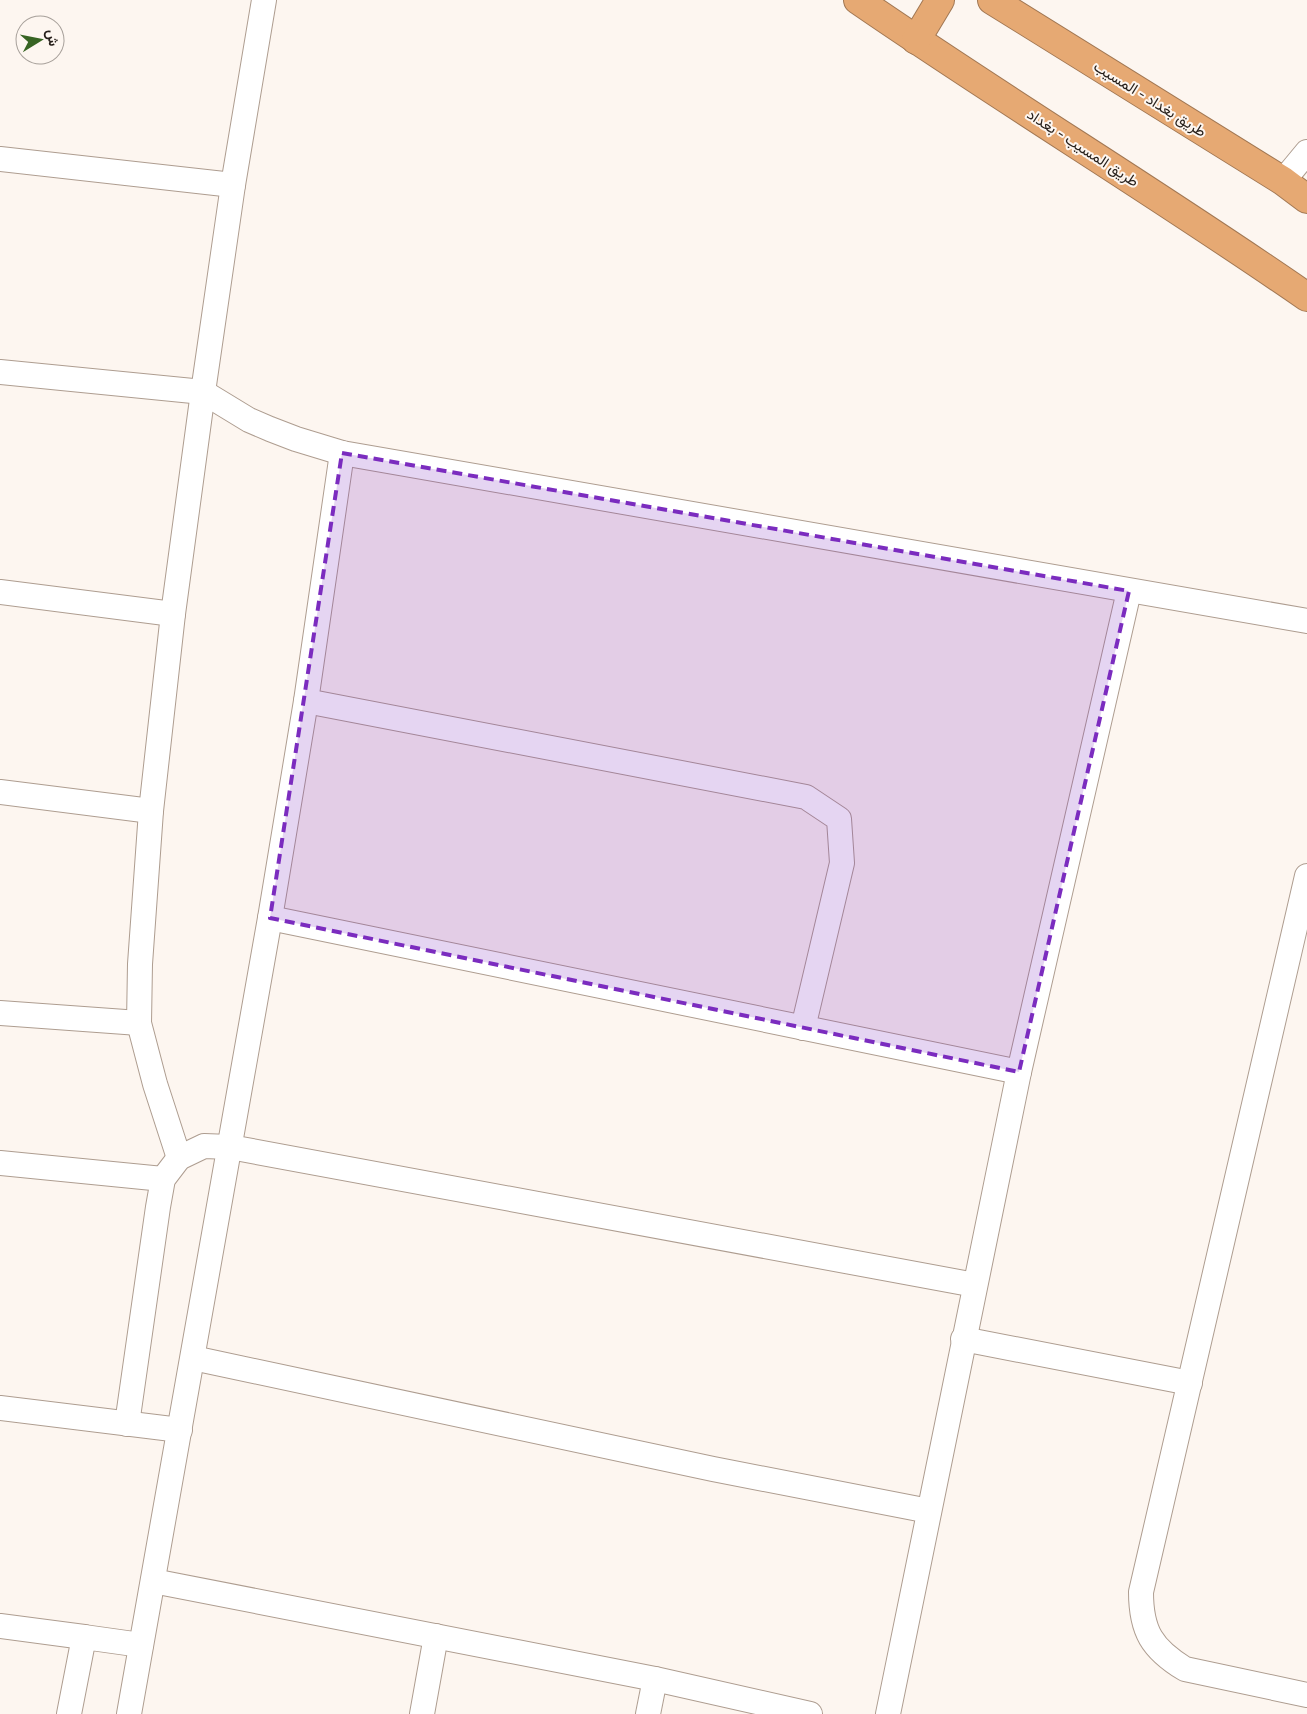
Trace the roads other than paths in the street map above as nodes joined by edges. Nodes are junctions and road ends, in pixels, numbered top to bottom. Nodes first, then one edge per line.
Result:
1 (264, 0) edge
2 (858, 0) edge
3 (940, 0) edge
4 (992, 0) edge
5 (916, 40) junction
6 (1307, 152) edge
7 (0, 159) edge
8 (1283, 181) junction
9 (233, 185) junction
10 (1307, 199) edge
11 (1307, 297) edge
12 (0, 372) edge
13 (203, 392) junction
14 (342, 453) junction
15 (1129, 591) junction
16 (0, 592) edge
17 (173, 614) junction
18 (1307, 621) edge
19 (306, 701) junction
20 (0, 792) edge
21 (151, 811) junction
22 (1307, 876) edge
23 (270, 918) junction
24 (0, 1013) edge
25 (139, 1023) junction
26 (803, 1028) junction
27 (1019, 1072) junction
28 (230, 1147) junction
29 (180, 1158) junction
30 (0, 1163) edge
31 (163, 1179) junction
32 (975, 1285) junction
33 (963, 1339) junction
34 (193, 1358) junction
35 (1190, 1383) junction
36 (0, 1408) edge
37 (127, 1424) junction
38 (180, 1430) junction
39 (929, 1511) junction
40 (153, 1581) junction
41 (0, 1626) edge
42 (436, 1636) junction
43 (84, 1637) junction
44 (142, 1645) junction
45 (655, 1680) junction
46 (1307, 1695) edge
47 (69, 1714) edge
48 (129, 1714) edge
49 (422, 1714) edge
50 (648, 1714) edge
51 (810, 1714) edge
52 (888, 1714) edge

1 - 9 street
2 - 5 highway, طريق المسيب - بغداد
3 - 5 highway
4 - 8 highway, طريق بغداد - المسيب
5 - 11 highway, طريق المسيب - بغداد
6 - 8 street
7 - 9 street
8 - 10 highway, طريق بغداد - المسيب
9 - 13 street
12 - 13 street
13 - 14 street
13 - 17 street
14 - 15 street
14 - 19 street
15 - 18 street
15 - 27 street
16 - 17 street
17 - 21 street
19 - 23 street
19 - 26 street
20 - 21 street
21 - 25 street
22 - 35 street
23 - 26 street
23 - 28 street
24 - 25 street
25 - 29 street
26 - 27 street
27 - 32 street
28 - 29 street
28 - 32 street
28 - 34 street
29 - 31 street
30 - 31 street
31 - 37 street
32 - 33 street
33 - 35 street
33 - 39 street
34 - 38 street
34 - 39 street
35 - 46 street
36 - 37 street
37 - 38 street
38 - 40 street
39 - 52 street
40 - 42 street
40 - 44 street
41 - 43 street
42 - 45 street
42 - 49 street
43 - 44 street
43 - 47 street
44 - 48 street
45 - 50 street
45 - 51 street

